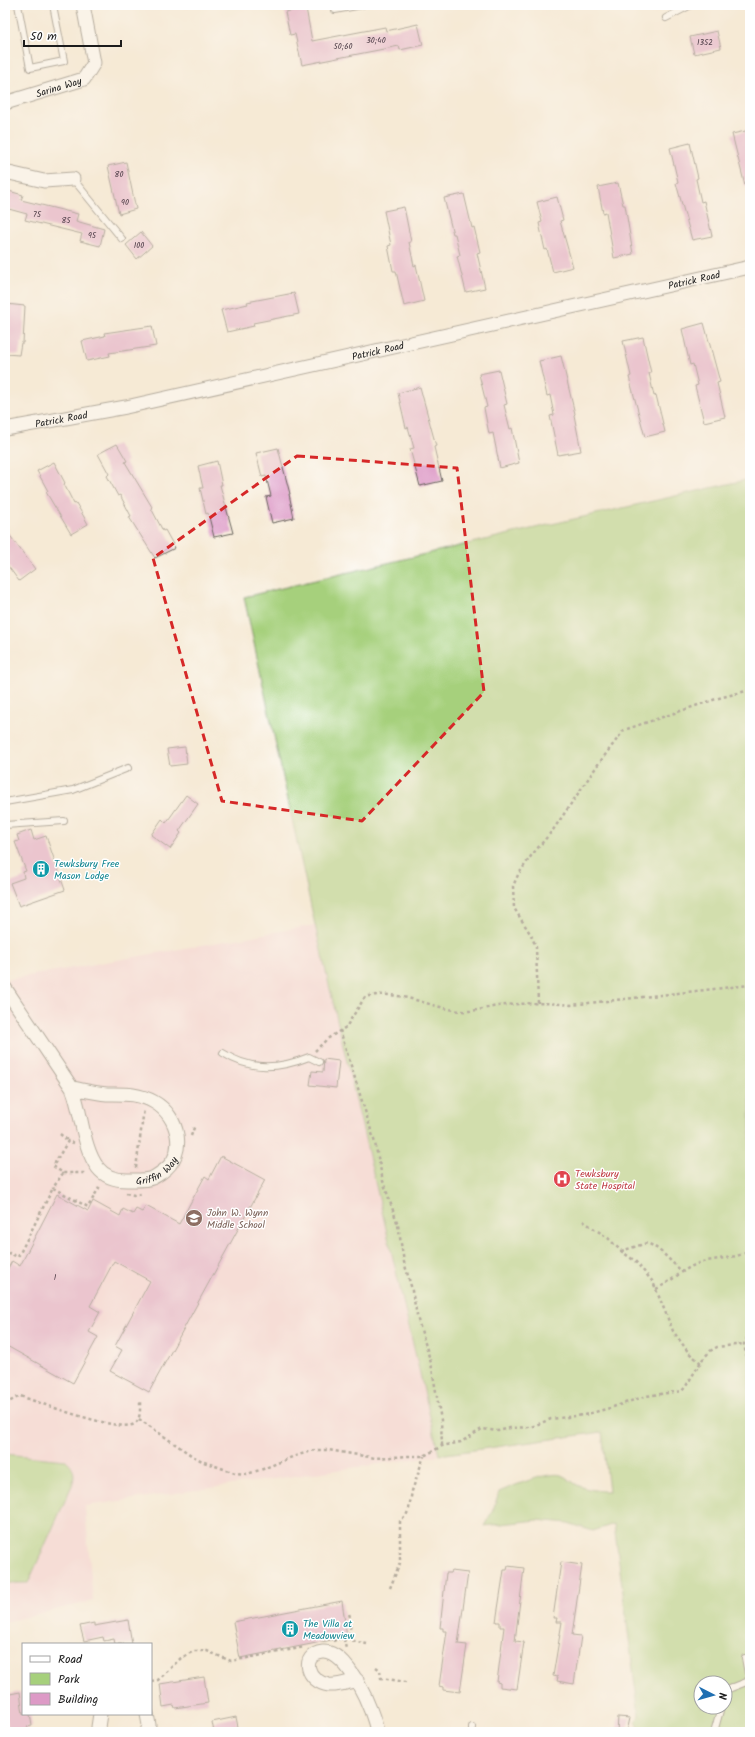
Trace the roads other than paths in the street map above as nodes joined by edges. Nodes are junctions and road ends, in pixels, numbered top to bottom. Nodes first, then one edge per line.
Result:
1 (18, 5) edge
2 (53, 5) edge
3 (83, 5) edge
4 (334, 5) edge
5 (362, 5) edge
6 (691, 5) edge
7 (666, 18) dead end
8 (5, 103) edge
9 (5, 172) edge
10 (73, 179) joint
11 (122, 238) dead end
12 (750, 267) edge
13 (5, 429) edge
14 (128, 768) dead end
15 (5, 802) edge
16 (64, 821) dead end
17 (5, 825) edge
18 (5, 988) edge
19 (223, 1053) dead end
20 (319, 1062) dead end
21 (72, 1088) junction
22 (745, 1658) dead end
23 (357, 1680) dead end
24 (749, 1682) edge
25 (733, 1688) edge
26 (100, 1715) edge
27 (147, 1715) edge
28 (719, 1715) edge
29 (100, 1732) edge
30 (147, 1732) edge
31 (377, 1732) edge
32 (714, 1732) edge

1 - 2 lane
3 - 8 street, Sarina Way
4 - 5 lane
6 - 7 lane
9 - 10 street
10 - 11 lane
12 - 13 street, Patrick Road
14 - 15 lane
16 - 17 lane
18 - 21 street, Griffin Way
19 - 20 lane
21 - 21 street, Griffin Way
22 - 24 lane
23 - 31 street
24 - 25 lane
26 - 29 street
27 - 30 street
28 - 32 lane

